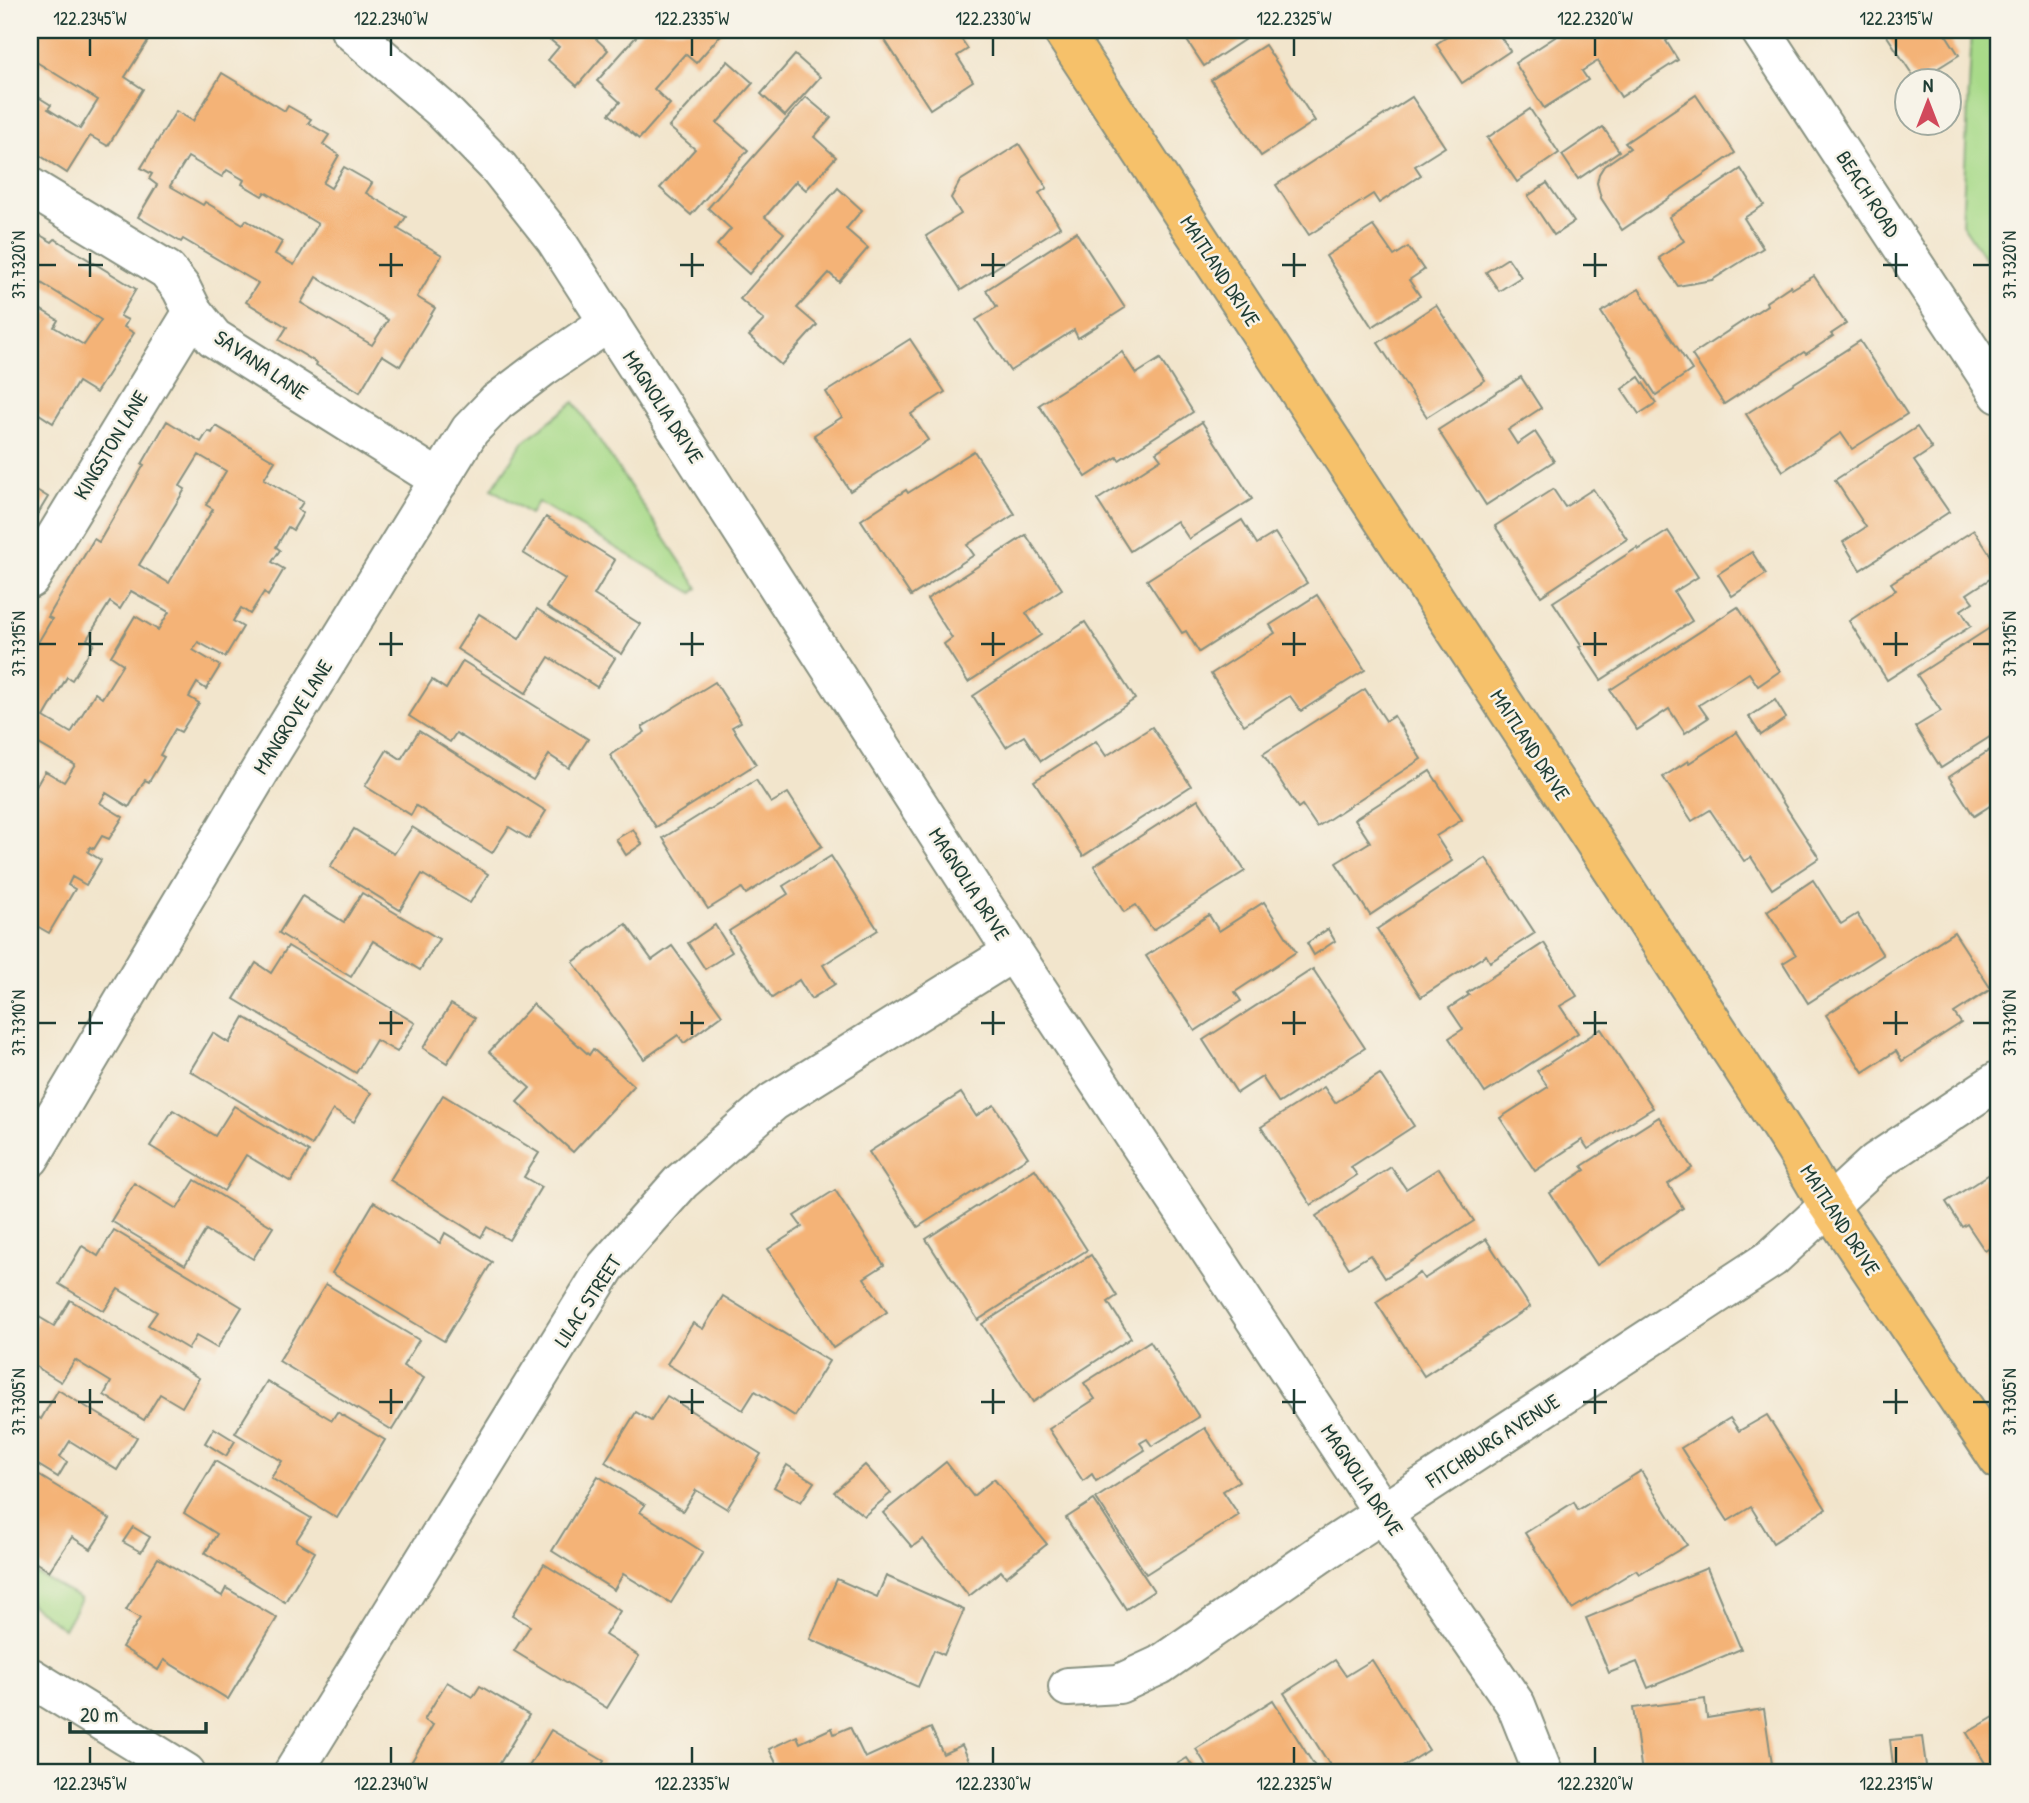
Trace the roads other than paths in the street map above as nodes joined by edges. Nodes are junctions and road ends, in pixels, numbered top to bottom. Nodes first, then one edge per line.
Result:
1 (350, 30) edge
2 (1062, 30) edge
3 (1760, 30) edge
4 (30, 187) edge
5 (193, 312) junction
6 (609, 322) junction
7 (1999, 394) edge
8 (440, 480) junction
9 (30, 579) edge
10 (1013, 952) junction
11 (1999, 1080) edge
12 (30, 1158) edge
13 (1828, 1205) junction
14 (1999, 1460) edge
15 (1383, 1513) junction
16 (30, 1677) edge
17 (1068, 1687) dead end
18 (186, 1773) edge
19 (293, 1773) edge
20 (1544, 1773) edge

1 - 6 street, MAGNOLIA DRIVE
2 - 13 main road, MAITLAND DRIVE
3 - 7 street, BEACH ROAD
4 - 5 street, SAVANA LANE
5 - 8 street, SAVANA LANE
5 - 9 street, KINGSTON LANE
6 - 8 street, MANGROVE LANE
6 - 10 street, MAGNOLIA DRIVE
8 - 12 street, MANGROVE LANE
10 - 15 street, MAGNOLIA DRIVE
10 - 19 street, LILAC STREET
11 - 13 street, FITCHBURG AVENUE
13 - 14 main road, MAITLAND DRIVE
13 - 15 street, FITCHBURG AVENUE
15 - 17 street, FITCHBURG AVENUE
15 - 20 street, MAGNOLIA DRIVE
16 - 18 street

